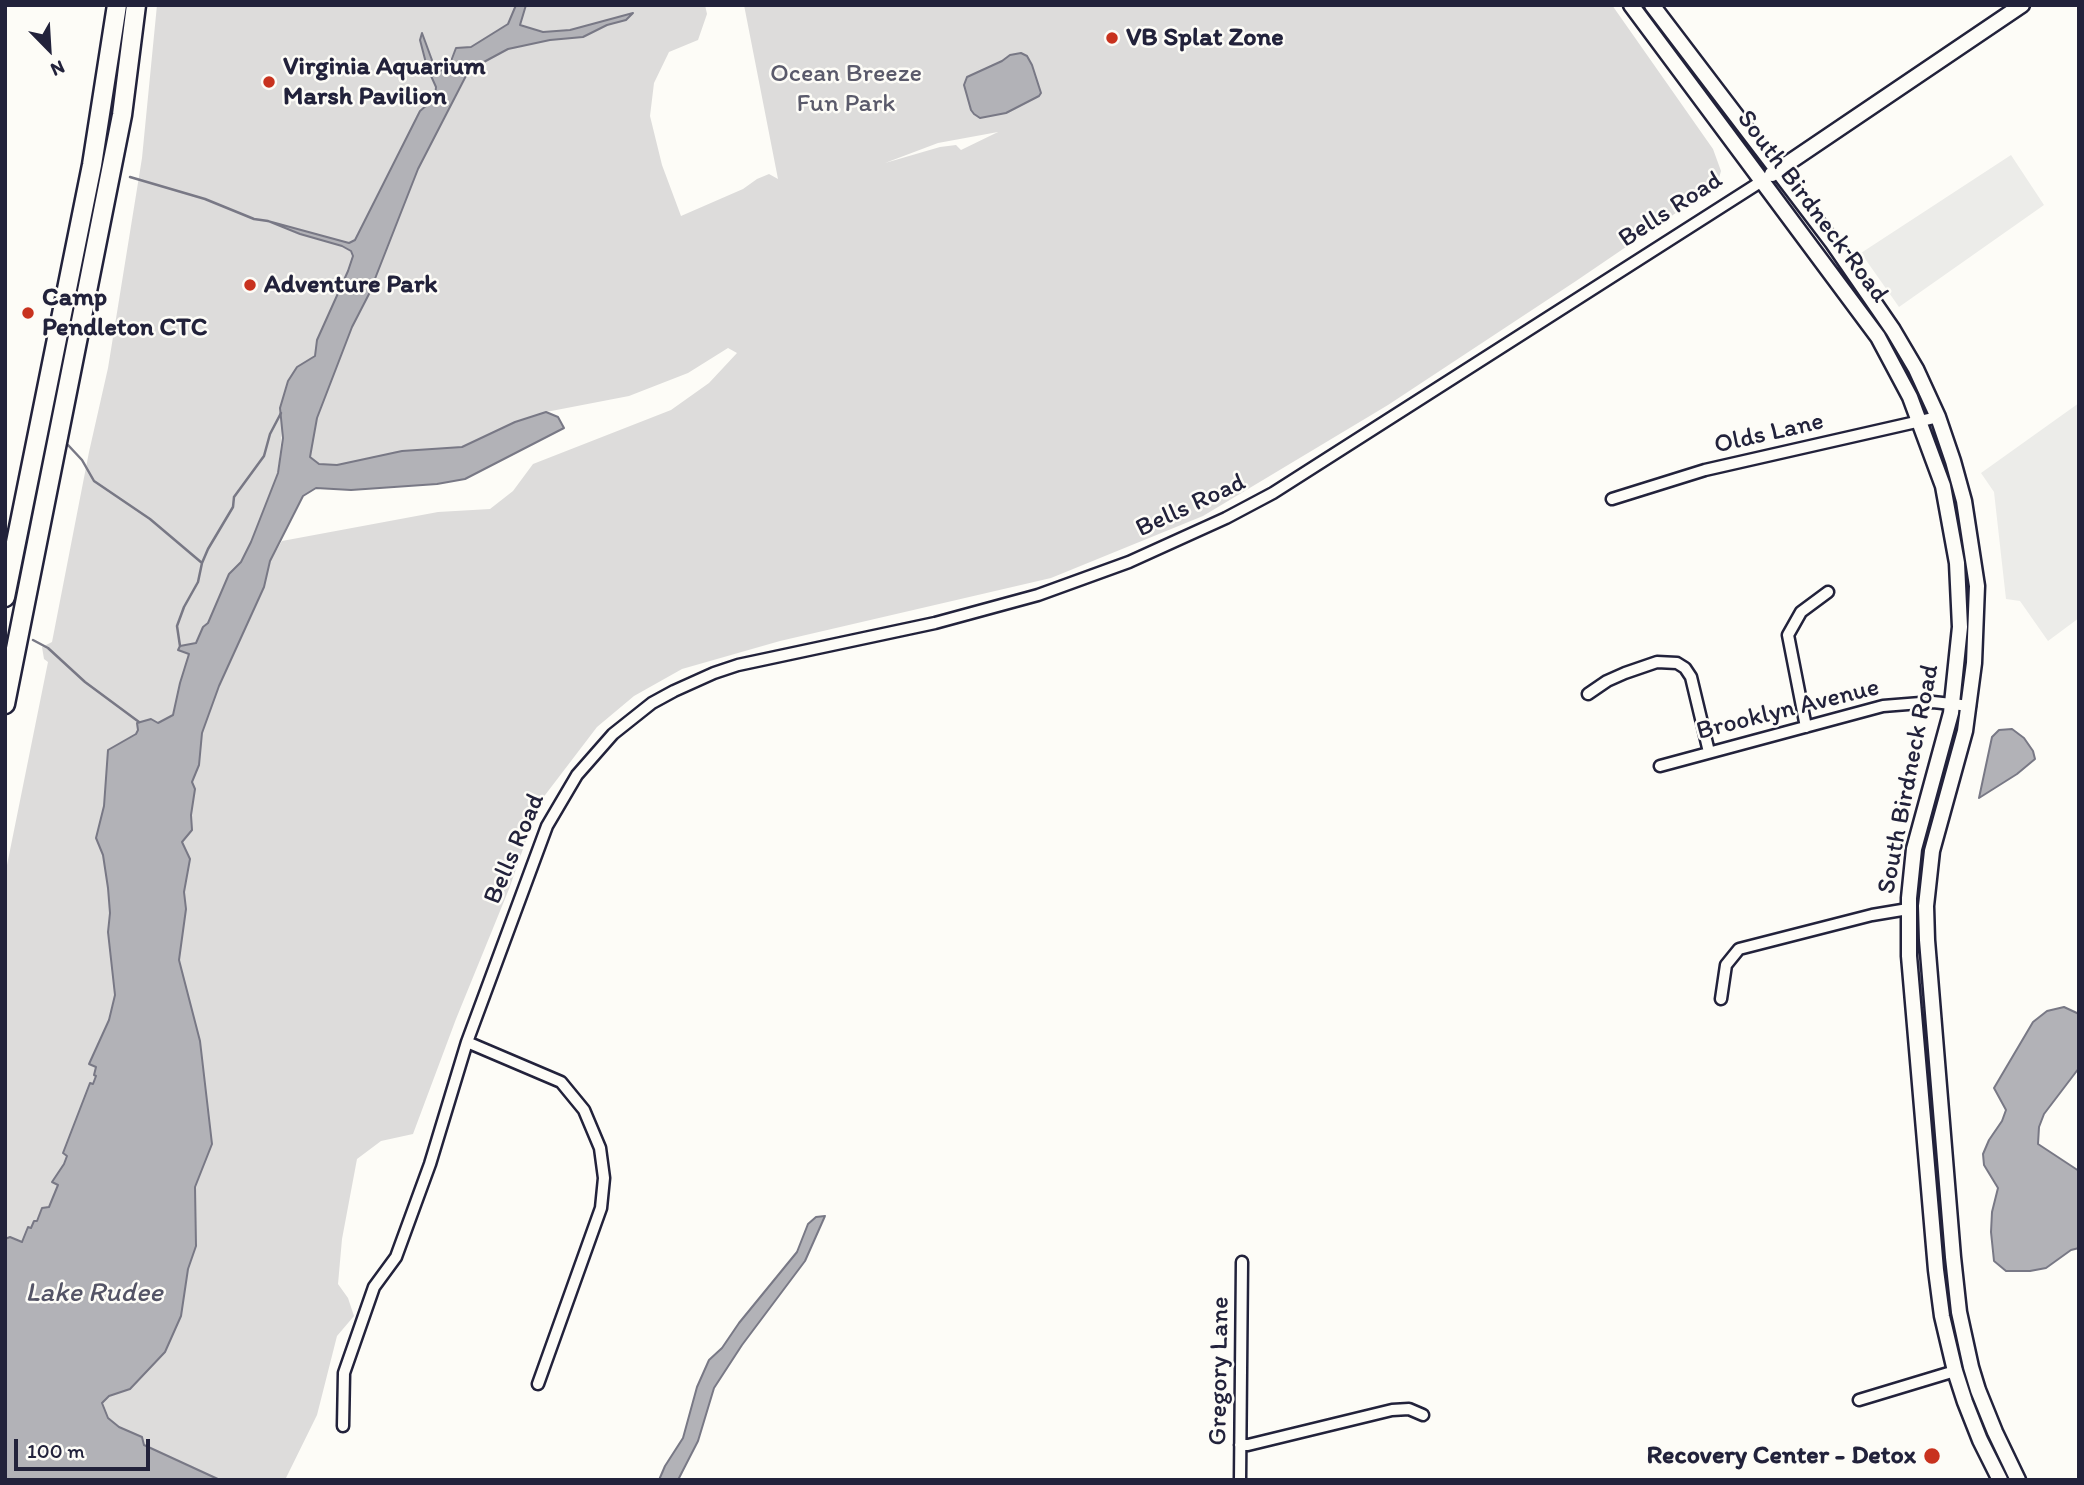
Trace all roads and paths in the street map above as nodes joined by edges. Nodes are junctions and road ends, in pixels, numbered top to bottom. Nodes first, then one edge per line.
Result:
1 (117, 5) edge
2 (136, 5) edge
3 (1631, 5) edge
4 (1652, 5) edge
5 (2022, 5) edge
6 (1777, 171) junction
7 (1762, 181) junction
8 (1938, 417) junction
9 (1920, 421) junction
10 (1612, 499) dead end
11 (1828, 592) dead end
12 (5, 597) edge
13 (1588, 694) dead end
14 (5, 704) edge
15 (1952, 705) junction
16 (1970, 706) junction
17 (1806, 727) junction
18 (1709, 752) junction
19 (1660, 765) dead end
20 (1908, 909) junction
21 (1721, 999) dead end
22 (467, 1042) junction
23 (1242, 1262) dead end
24 (1955, 1371) junction
25 (538, 1384) dead end
26 (1859, 1400) dead end
27 (1423, 1415) dead end
28 (343, 1426) dead end
29 (1240, 1445) junction
30 (1240, 1480) edge
31 (2000, 1480) edge
32 (2018, 1480) edge

1 - 12 highway
2 - 14 highway
3 - 7 main road, South Birdneck Road
4 - 6 main road, South Birdneck Road
5 - 6 main road, Bells Road
6 - 7 main road, Bells Road
6 - 8 main road, South Birdneck Road
7 - 9 main road, South Birdneck Road
7 - 22 street, Bells Road
8 - 9 street, Olds Lane
8 - 16 main road, South Birdneck Road
9 - 10 street, Olds Lane
9 - 15 main road, South Birdneck Road
11 - 17 street
13 - 18 street
15 - 16 street, Brooklyn Avenue
15 - 17 street, Brooklyn Avenue
15 - 20 main road, South Birdneck Road
16 - 32 main road, South Birdneck Road
17 - 18 street, Brooklyn Avenue
18 - 19 street, Brooklyn Avenue
20 - 21 street
20 - 24 main road, South Birdneck Road
22 - 25 street
22 - 28 street, Bells Road
23 - 29 street, Gregory Lane
24 - 26 street
24 - 31 main road, South Birdneck Road
27 - 29 street
29 - 30 street, Gregory Lane

